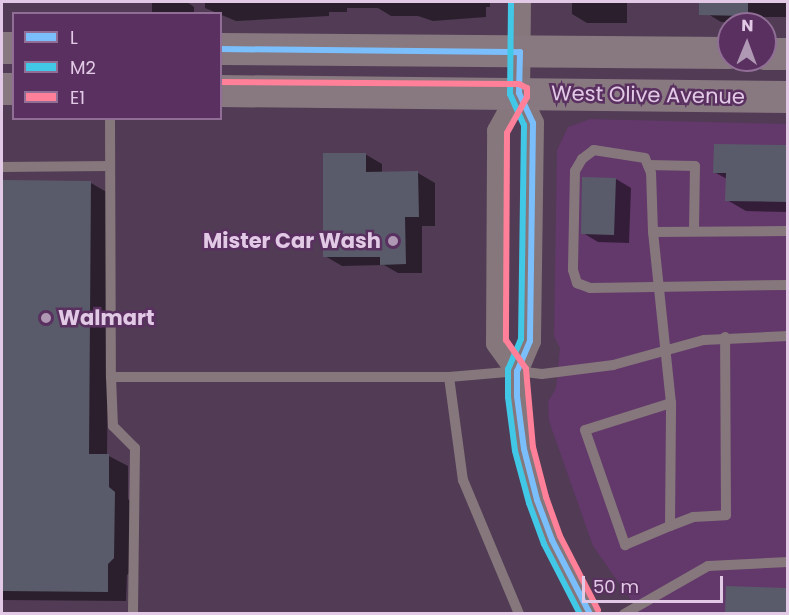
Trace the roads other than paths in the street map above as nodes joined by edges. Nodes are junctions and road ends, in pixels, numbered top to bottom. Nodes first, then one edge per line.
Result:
1 (520, 2) edge
2 (222, 49) edge
3 (520, 51) junction
4 (717, 53) edge
5 (222, 91) edge
6 (519, 93) junction
7 (788, 97) edge
8 (110, 120) edge
9 (648, 165) junction
10 (110, 166) junction
11 (2, 167) edge
12 (694, 230) junction
13 (788, 231) edge
14 (653, 232) junction
15 (788, 285) edge
16 (658, 286) junction
17 (788, 336) edge
18 (725, 337) junction
19 (667, 351) junction
20 (517, 371) junction
21 (111, 377) junction
22 (449, 378) junction
23 (671, 403) junction
24 (670, 526) junction
25 (788, 562) edge
26 (133, 614) edge
27 (519, 614) edge
28 (590, 614) edge
29 (624, 614) edge

1 - 3 street
2 - 3 main road, West Olive Avenue
3 - 4 main road, West Olive Avenue
3 - 6 street
5 - 6 main road, West Olive Avenue
6 - 7 main road, West Olive Avenue
6 - 20 street
6 - 20 street
8 - 10 lane
9 - 12 lane
9 - 14 lane
9 - 16 lane
10 - 11 lane
10 - 21 lane
12 - 13 lane
12 - 14 lane
14 - 16 lane
15 - 16 lane
16 - 19 lane
17 - 18 lane
18 - 19 lane
18 - 24 lane
19 - 20 lane
19 - 23 lane
20 - 22 lane
20 - 28 street
21 - 22 lane
21 - 26 lane
22 - 27 lane
23 - 24 lane
23 - 24 lane
25 - 29 lane

